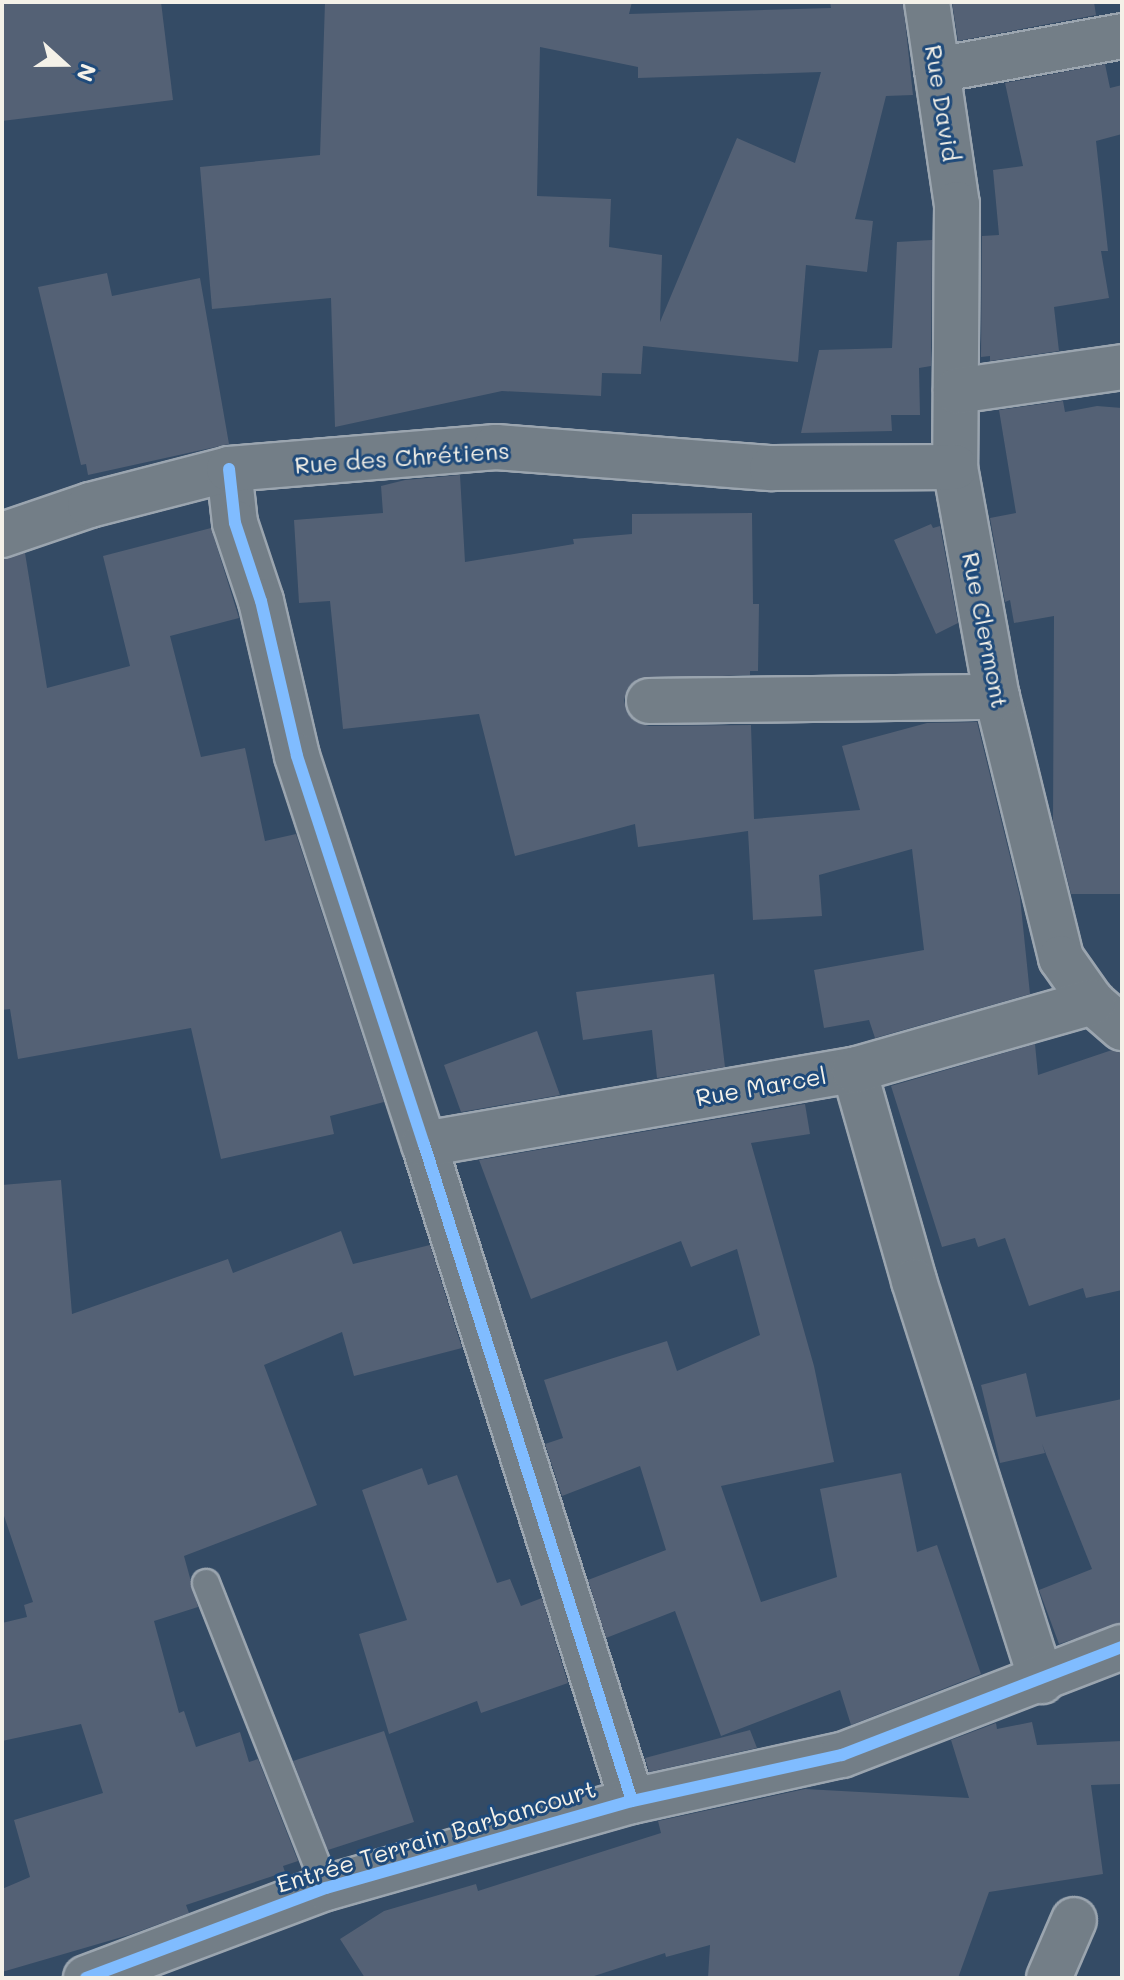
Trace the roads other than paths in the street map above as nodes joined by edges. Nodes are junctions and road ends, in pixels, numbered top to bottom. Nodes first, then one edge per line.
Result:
1 (927, 2) edge
2 (1122, 36) edge
3 (937, 70) junction
4 (957, 204) joint
5 (1122, 367) edge
6 (956, 391) junction
7 (955, 467) junction
8 (229, 469) junction
9 (2, 535) edge
10 (997, 697) junction
11 (649, 701) dead end
12 (1107, 1015) edge
13 (854, 1070) junction
14 (424, 1144) junction
15 (206, 1583) dead end
16 (1122, 1647) edge
17 (1042, 1681) junction
18 (632, 1801) junction
19 (326, 1888) junction
20 (1074, 1920) dead end
21 (86, 1978) edge
22 (1049, 1978) edge

1 - 3 street, Rue David
2 - 3 street
3 - 4 street, Rue David
4 - 6 street, Rue Clermont
5 - 6 street
6 - 7 street, Rue Clermont
7 - 8 street, Rue des Chrétiens
7 - 10 street, Rue Clermont
8 - 9 street, Rue des Chrétiens
8 - 14 street
10 - 11 street
10 - 12 street, Rue Clermont
12 - 13 street, Rue Marcel
13 - 14 street, Rue Marcel
13 - 17 street
14 - 18 street
15 - 19 lane
16 - 17 street, Entrée Terrain Barbancourt
17 - 18 street, Entrée Terrain Barbancourt
18 - 19 street, Entrée Terrain Barbancourt
19 - 21 street, Entrée Terrain Barbancourt
20 - 22 street

